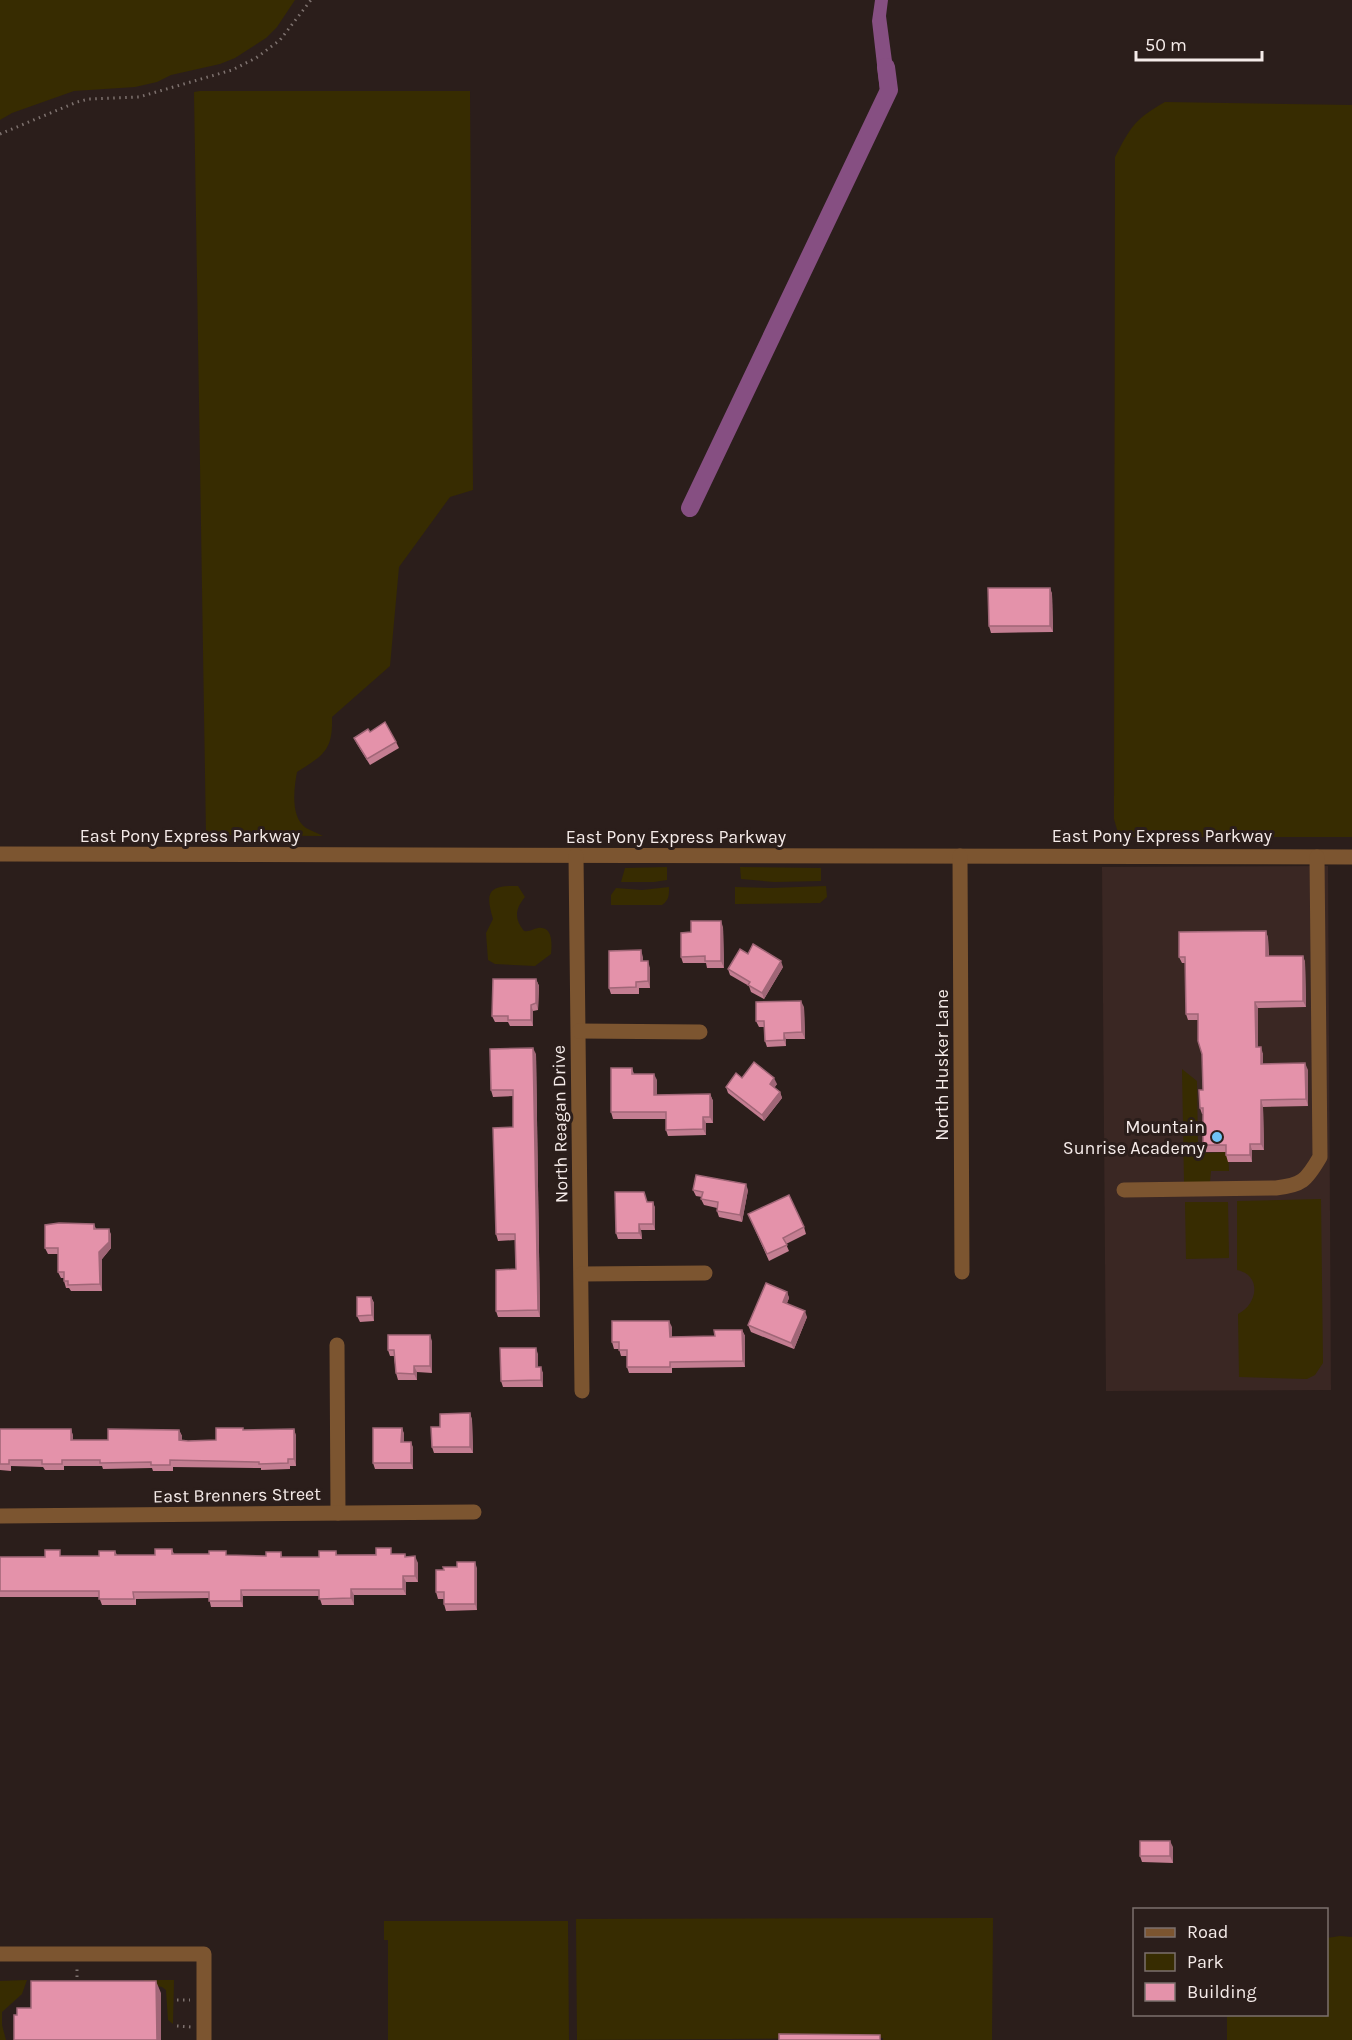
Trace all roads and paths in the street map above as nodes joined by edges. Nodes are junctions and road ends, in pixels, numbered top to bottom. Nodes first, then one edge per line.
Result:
1 (311, 0) edge
2 (0, 134) edge
3 (0, 854) edge
4 (576, 856) junction
5 (960, 856) junction
6 (1317, 857) junction
7 (1352, 857) edge
8 (579, 1031) junction
9 (700, 1032) dead end
10 (1124, 1191) dead end
11 (962, 1272) dead end
12 (705, 1273) dead end
13 (582, 1274) junction
14 (337, 1345) dead end
15 (582, 1391) dead end
16 (474, 1512) dead end
17 (338, 1513) junction
18 (0, 1516) edge
19 (0, 1954) edge
20 (204, 2040) edge

1 - 2 path
3 - 4 street, East Pony Express Parkway
4 - 5 street, East Pony Express Parkway
4 - 8 street, North Reagan Drive
5 - 6 street, East Pony Express Parkway
5 - 11 street, North Husker Lane
6 - 7 street, East Pony Express Parkway
6 - 10 street
8 - 9 street
8 - 13 street, North Reagan Drive
12 - 13 street
13 - 15 street, North Reagan Drive
14 - 17 street
16 - 17 street, East Brenners Street
17 - 18 street, East Brenners Street
19 - 20 street

